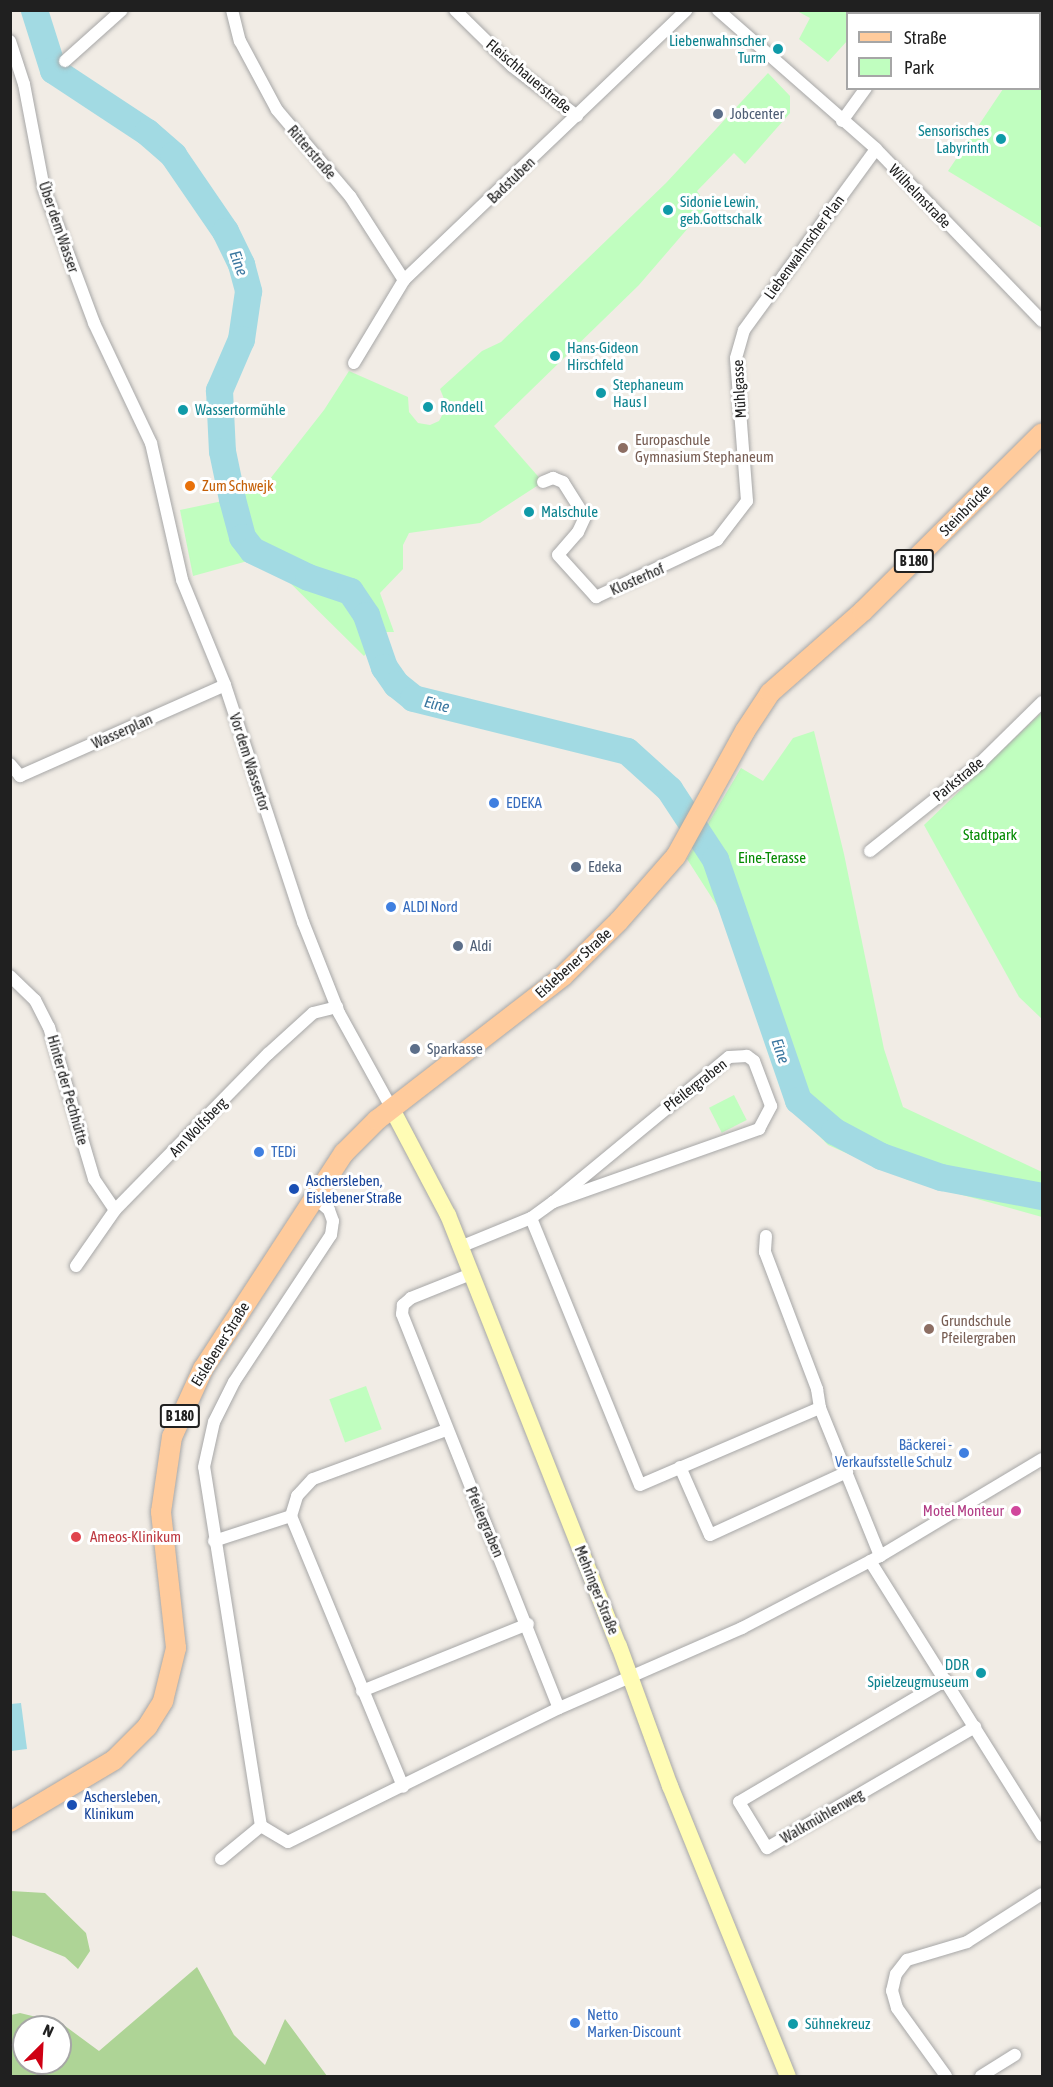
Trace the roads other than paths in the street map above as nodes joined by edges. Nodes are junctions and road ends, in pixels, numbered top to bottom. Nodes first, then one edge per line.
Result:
1 (122, 10) edge
2 (455, 10) edge
3 (687, 10) edge
4 (718, 10) edge
5 (232, 14) edge
6 (10, 41) edge
7 (65, 61) dead end
8 (865, 90) edge
9 (578, 116) junction
10 (842, 121) junction
11 (876, 149) junction
12 (404, 280) junction
13 (1042, 321) edge
14 (738, 348) joint
15 (354, 363) dead end
16 (134, 405) joint
17 (1042, 433) edge
18 (543, 482) dead end
19 (747, 501) joint
20 (780, 683) joint
21 (225, 685) junction
22 (1042, 702) edge
23 (10, 764) edge
24 (870, 851) dead end
25 (10, 976) edge
26 (336, 1007) junction
27 (392, 1109) junction
28 (315, 1198) junction
29 (553, 1202) junction
30 (115, 1210) junction
31 (531, 1218) junction
32 (766, 1236) dead end
33 (460, 1247) junction
34 (76, 1266) dead end
35 (471, 1274) junction
36 (820, 1408) junction
37 (446, 1430) junction
38 (1042, 1459) edge
39 (680, 1467) junction
40 (847, 1472) junction
41 (291, 1516) junction
42 (213, 1541) junction
43 (875, 1558) junction
44 (528, 1624) junction
45 (631, 1678) junction
46 (946, 1680) junction
47 (362, 1691) junction
48 (559, 1708) junction
49 (975, 1727) junction
50 (403, 1787) junction
51 (10, 1822) edge
52 (261, 1826) junction
53 (1042, 1835) edge
54 (220, 1859) dead end
55 (1042, 1894) edge
56 (1015, 2055) dead end
57 (788, 2076) edge
58 (946, 2076) edge
59 (981, 2076) edge

1 - 7 street
2 - 9 street, Fleischhauerstraße
3 - 9 street, Badstuben
4 - 10 street, Wilhelmstraße
5 - 12 street, Ritterstraße
6 - 16 street, Über dem Wasser
8 - 10 street
9 - 12 street, Badstuben
10 - 11 street, Wilhelmstraße
11 - 13 street, Wilhelmstraße
11 - 14 street, Liebenwahnscher Plan
12 - 15 street, Badstuben
14 - 19 street, Mühlgasse
16 - 21 street, Vor dem Wassertor
17 - 20 main road, Steinbrücke / B 180
18 - 19 street, Klosterhof
20 - 27 main road, Eislebener Straße / B 180
21 - 23 street, Wasserplan
21 - 26 street, Vor dem Wassertor
22 - 24 street, Parkstraße
25 - 30 street, Hinter der Pechhütte
26 - 27 street, Vor dem Wassertor
26 - 30 street, Am Wolfsberg
27 - 28 main road, Eislebener Straße / B 180
27 - 33 main road, Mehringer Straße
28 - 42 street
28 - 51 main road, Eislebener Straße / B 180
29 - 29 street, Pfeilergraben
29 - 31 street, Pfeilergraben
30 - 34 street, Am Wolfsberg
31 - 33 street, Pfeilergraben
31 - 39 street
32 - 36 street
33 - 35 main road, Mehringer Straße
35 - 37 street, Pfeilergraben
35 - 45 main road, Mehringer Straße
36 - 39 street
36 - 40 street
37 - 41 street
37 - 44 street, Pfeilergraben
38 - 43 street
39 - 40 street
40 - 43 street
41 - 42 street
41 - 47 street
42 - 52 street
43 - 45 street
43 - 46 street
44 - 47 street
44 - 48 street, Pfeilergraben
45 - 48 street
45 - 57 main road, Mehringer Straße
46 - 49 street
46 - 49 street, Walkmühlenweg
47 - 50 street
48 - 50 street
49 - 53 street
50 - 52 street
52 - 54 street
55 - 58 street
56 - 59 street

